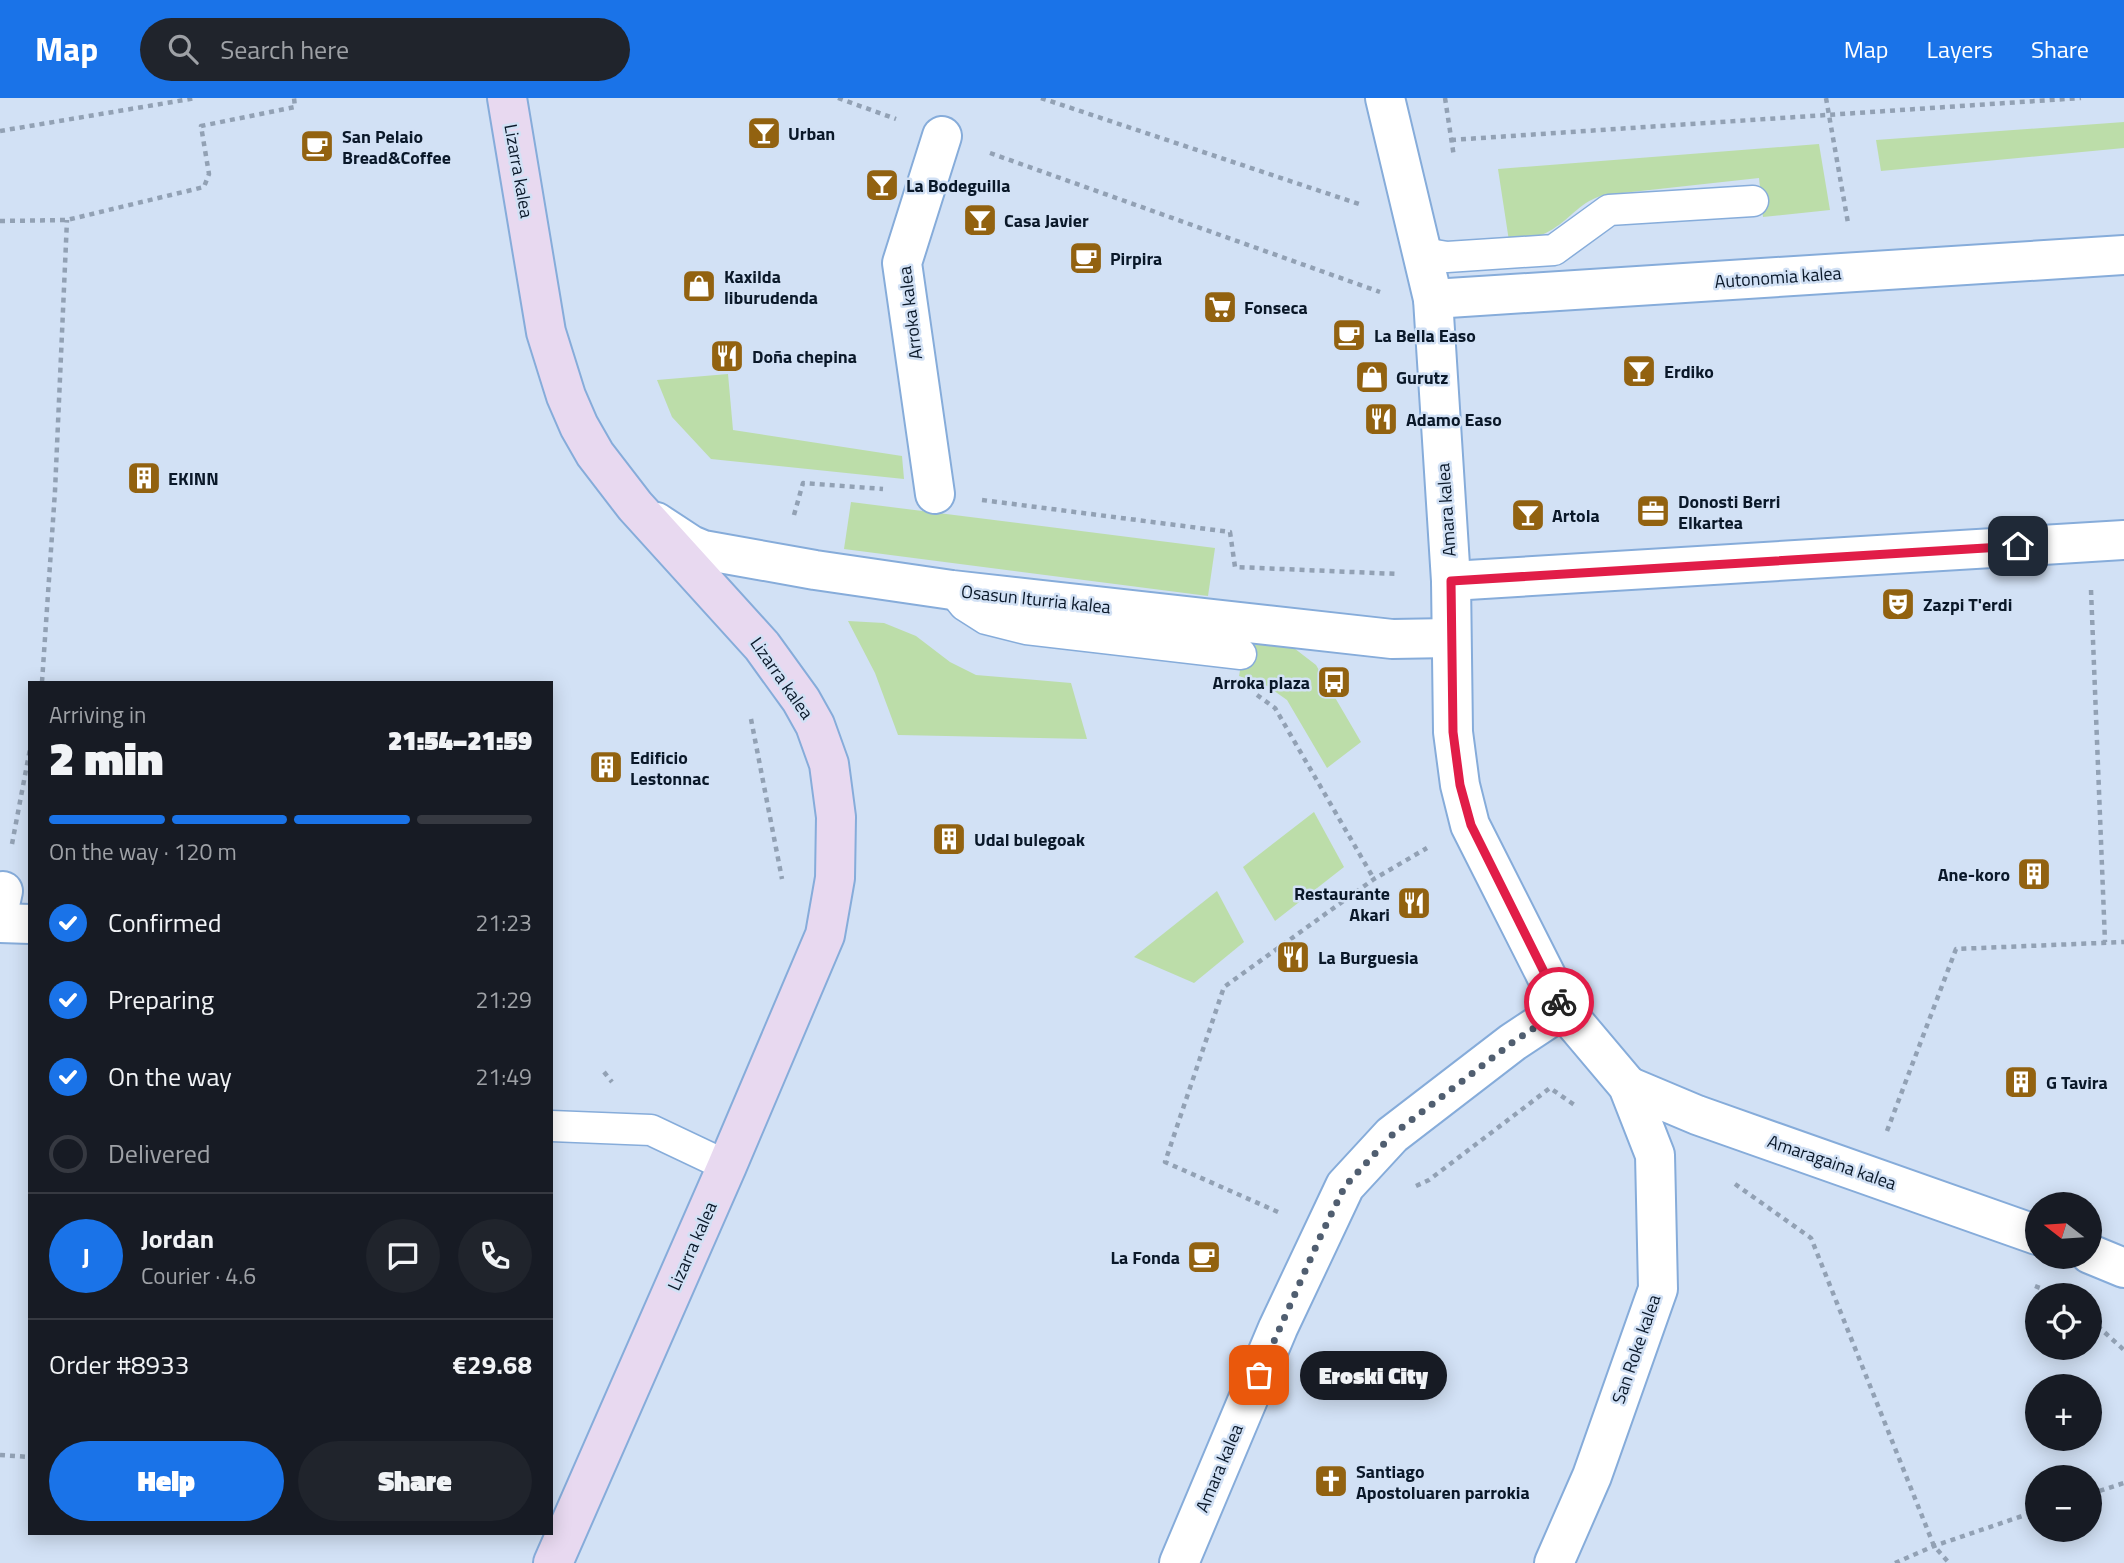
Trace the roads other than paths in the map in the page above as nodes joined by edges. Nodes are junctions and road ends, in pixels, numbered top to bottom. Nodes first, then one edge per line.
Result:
1 (507, 98) edge
2 (1385, 98) edge
3 (942, 135) road end
4 (1753, 201) dead end
5 (1423, 253) junction
6 (2124, 255) edge
7 (1433, 299) junction
8 (934, 494) road end
9 (635, 506) junction
10 (2124, 540) edge
11 (1451, 581) junction
12 (952, 590) junction
13 (1451, 638) junction
14 (1241, 654) dead end
15 (1, 907) edge
16 (28, 923) edge
17 (1563, 1009) junction
18 (1628, 1086) junction
19 (553, 1126) edge
20 (727, 1166) junction
21 (2025, 1231) edge
22 (2102, 1259) edge
23 (2124, 1268) edge
24 (553, 1563) edge
25 (1179, 1563) edge
26 (1553, 1563) edge

1 - 9 street, Lizarra kalea
2 - 5 street, Amara kalea
3 - 8 street, Arroka kalea
4 - 5 lane
5 - 7 street, Amara kalea
6 - 7 street, Autonomia kalea
7 - 11 street, Amara kalea
9 - 12 street, Osasun Iturria kalea
9 - 20 street, Lizarra kalea
10 - 11 street
11 - 13 street, Amara kalea
12 - 13 street, Osasun Iturria kalea
12 - 14 lane
13 - 17 street, Amara kalea
15 - 16 street
17 - 18 street
17 - 25 street, Amara kalea
18 - 21 street, Amaragaina kalea
18 - 26 street, San Roke kalea
19 - 20 lane
20 - 24 street, Lizarra kalea
22 - 23 street

